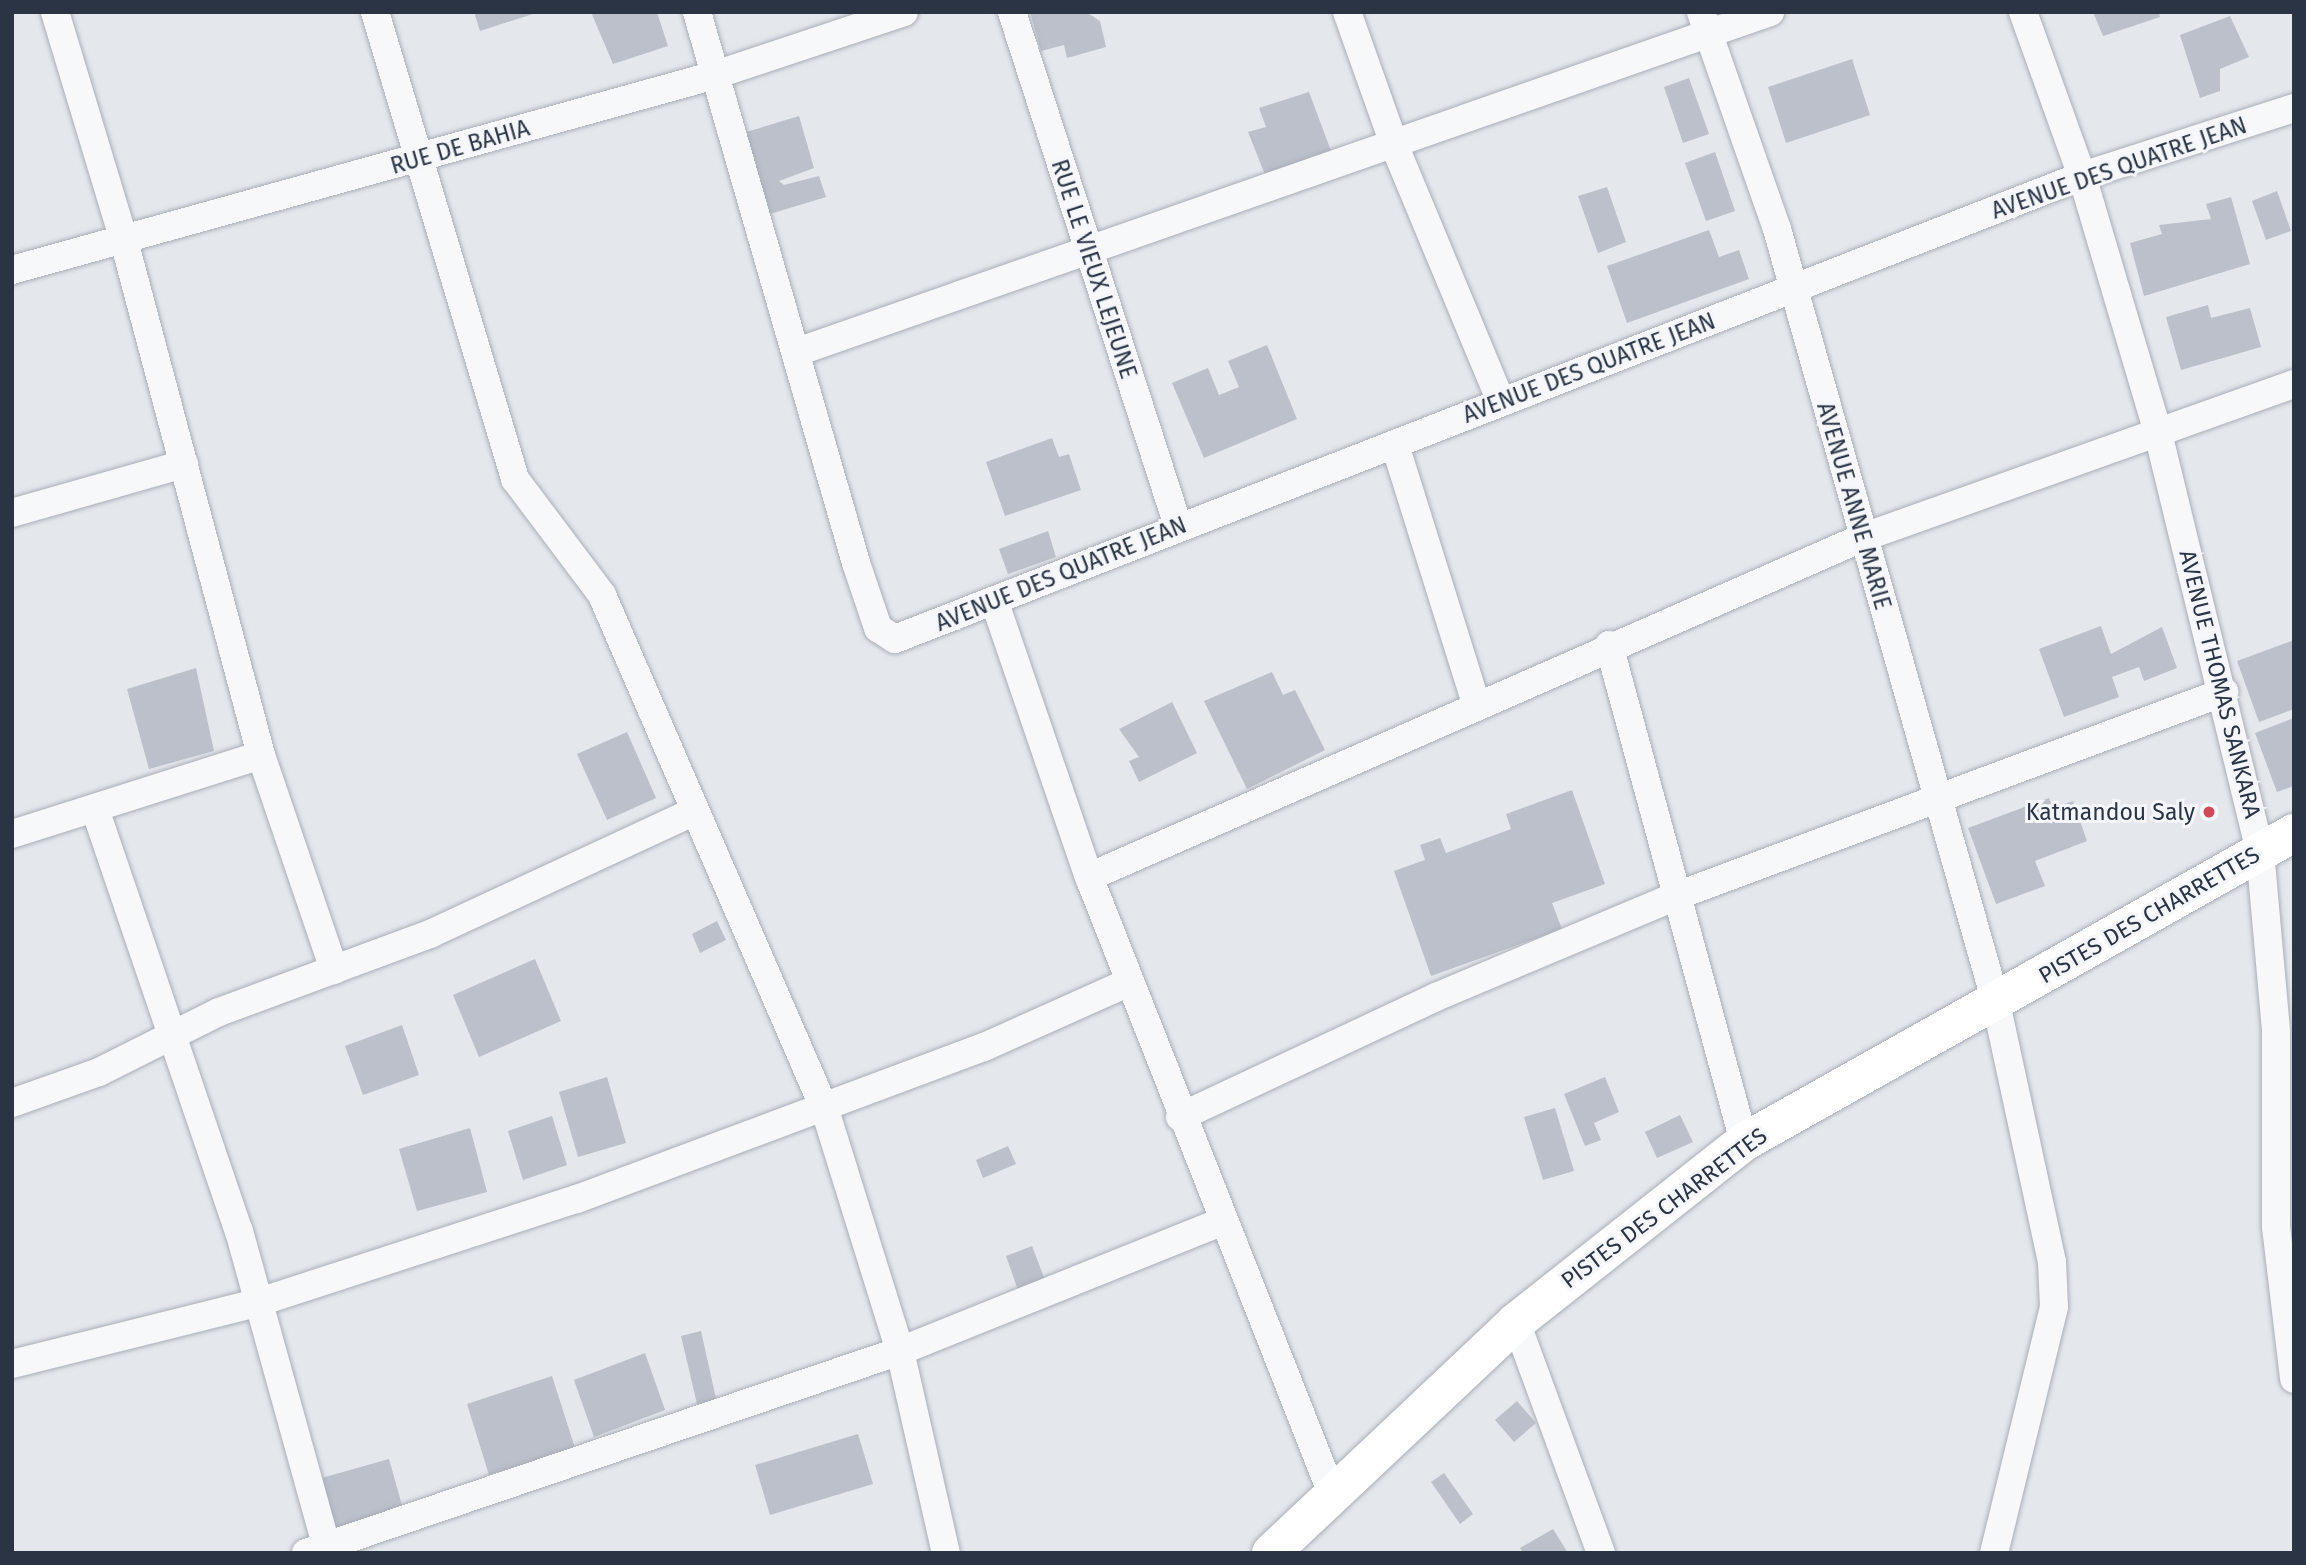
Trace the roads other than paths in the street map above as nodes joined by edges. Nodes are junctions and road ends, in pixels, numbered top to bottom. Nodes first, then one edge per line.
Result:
1 (55, 12) edge
2 (375, 12) edge
3 (697, 12) edge
4 (904, 12) edge
5 (1012, 12) edge
6 (1347, 12) edge
7 (1770, 12) edge
8 (2023, 12) edge
9 (1705, 23) edge
10 (715, 75) junction
11 (2294, 108) edge
12 (1395, 147) junction
13 (418, 159) junction
14 (2082, 176) junction
15 (123, 237) junction
16 (1087, 253) junction
17 (12, 270) edge
18 (1790, 291) junction
19 (797, 352) junction
20 (2294, 384) edge
21 (1501, 402) junction
22 (2157, 429) junction
23 (1395, 444) junction
24 (184, 464) junction
25 (12, 513) edge
26 (1178, 526) junction
27 (1864, 537) junction
28 (995, 603) junction
29 (1609, 645) junction
30 (2224, 692) junction
31 (1476, 703) junction
32 (261, 755) junction
33 (1934, 796) junction
34 (95, 809) junction
35 (693, 812) junction
36 (2294, 833) edge
37 (12, 834) edge
38 (2260, 851) junction
39 (1089, 877) junction
40 (1679, 895) junction
41 (334, 970) junction
42 (1129, 982) junction
43 (1996, 1003) junction
44 (175, 1032) junction
45 (12, 1103) edge
46 (825, 1110) junction
47 (1180, 1117) junction
48 (1744, 1142) junction
49 (1221, 1222) junction
50 (256, 1303) junction
51 (1516, 1322) junction
52 (900, 1351) junction
53 (12, 1364) edge
54 (2294, 1379) edge
55 (1333, 1496) junction
56 (320, 1551) edge
57 (1274, 1552) edge
58 (946, 1553) edge
59 (1601, 1553) edge
60 (1994, 1553) edge

1 - 15 street
2 - 13 street
3 - 10 street
4 - 10 street, RUE DE BAHIA
5 - 16 street, RUE LE VIEUX LEJEUNE
6 - 12 street
7 - 9 street
8 - 14 street, AVENUE THOMAS SANKARA
9 - 12 street
9 - 18 street, AVENUE ANNE MARIE
10 - 13 street, RUE DE BAHIA
10 - 19 street
11 - 14 street, AVENUE DES QUATRE JEAN
12 - 16 street
12 - 21 street
13 - 15 street, RUE DE BAHIA
13 - 35 street
14 - 18 street, AVENUE DES QUATRE JEAN
14 - 22 street, AVENUE THOMAS SANKARA
15 - 17 street, RUE DE BAHIA
15 - 24 street
16 - 19 street
16 - 26 street, RUE LE VIEUX LEJEUNE
18 - 21 street, AVENUE DES QUATRE JEAN
18 - 27 street, AVENUE ANNE MARIE
19 - 28 street, AVENUE DES QUATRE JEAN
20 - 22 street
21 - 23 street, AVENUE DES QUATRE JEAN
22 - 27 street
22 - 30 street, AVENUE THOMAS SANKARA
23 - 26 street, AVENUE DES QUATRE JEAN
23 - 31 street
24 - 25 street
24 - 32 street
26 - 28 street, AVENUE DES QUATRE JEAN
27 - 29 street
27 - 33 street, AVENUE ANNE MARIE
28 - 39 street
29 - 31 street
29 - 40 street
30 - 33 street
30 - 38 street, AVENUE THOMAS SANKARA
31 - 39 street
32 - 34 street
32 - 41 street
33 - 40 street
33 - 43 street, AVENUE ANNE MARIE
34 - 37 street
34 - 44 street
35 - 41 street
35 - 46 street
36 - 38 main road, PISTES DES CHARRETTES
38 - 43 main road, PISTES DES CHARRETTES
38 - 54 street, AVENUE THOMAS SANKARA
39 - 42 street
40 - 47 street
40 - 48 street
41 - 44 street
42 - 46 street
42 - 47 street
43 - 48 main road, PISTES DES CHARRETTES
43 - 60 street, AVENUE ANNE MARIE
44 - 45 street
44 - 50 street
46 - 50 street
46 - 52 street
47 - 49 street
48 - 51 main road, PISTES DES CHARRETTES
49 - 52 street
49 - 55 street
50 - 53 street
50 - 56 street
51 - 55 main road, PISTES DES CHARRETTES
51 - 59 street
52 - 56 street
52 - 58 street
55 - 57 main road, PISTES DES CHARRETTES

